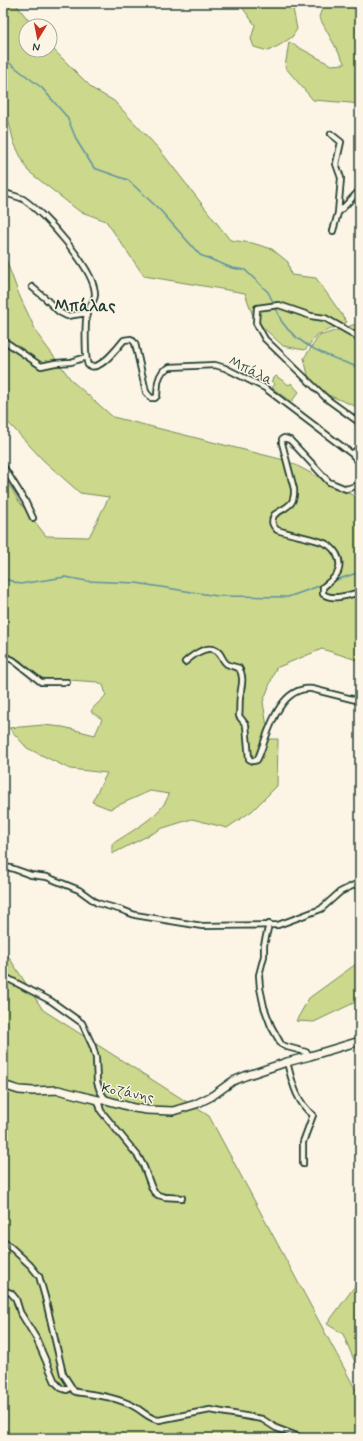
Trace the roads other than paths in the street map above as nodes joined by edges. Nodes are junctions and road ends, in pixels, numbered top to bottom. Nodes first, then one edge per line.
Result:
1 (331, 134) dead end
2 (360, 190) edge
3 (3, 192) edge
4 (338, 213) junction
5 (333, 231) dead end
6 (32, 287) dead end
7 (87, 313) junction
8 (3, 340) edge
9 (360, 340) edge
10 (86, 357) junction
11 (360, 423) edge
12 (360, 447) edge
13 (352, 454) junction
14 (360, 464) edge
15 (3, 466) edge
16 (360, 480) edge
17 (33, 518) dead end
18 (360, 592) edge
19 (3, 656) edge
20 (185, 662) dead end
21 (68, 682) dead end
22 (360, 701) edge
23 (3, 867) edge
24 (360, 882) edge
25 (269, 924) junction
26 (3, 976) edge
27 (360, 1041) edge
28 (310, 1056) junction
29 (287, 1062) junction
30 (3, 1085) edge
31 (98, 1100) junction
32 (106, 1100) junction
33 (303, 1164) dead end
34 (182, 1198) dead end
35 (3, 1240) edge
36 (3, 1290) edge
37 (70, 1387) junction
38 (302, 1438) edge

1 - 4 street
2 - 4 street
3 - 7 street
4 - 5 street
6 - 7 street
7 - 10 street
8 - 10 street
9 - 11 street
10 - 13 street, Μπάλα
12 - 13 street
13 - 14 street, Μπάλα
15 - 17 street
16 - 18 street
19 - 21 street
20 - 22 street
23 - 25 street
24 - 25 street
25 - 28 street
26 - 32 street
27 - 28 street, Κοζάνης
28 - 29 street, Κοζάνης
29 - 32 street, Κοζάνης
29 - 33 street
30 - 31 street, Κοζάνης
31 - 32 street, Κοζάνης
31 - 34 street
35 - 37 street
36 - 37 street
37 - 38 street

